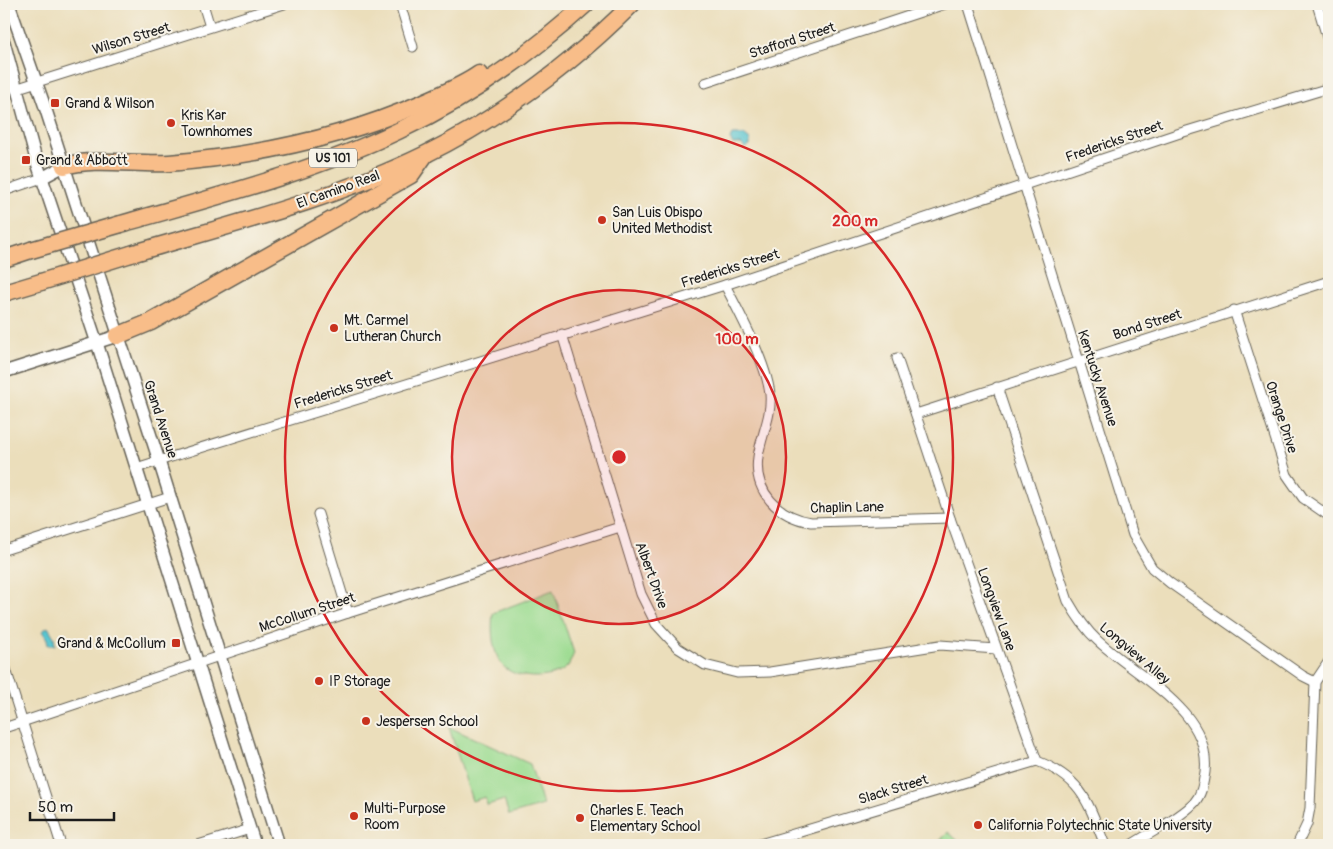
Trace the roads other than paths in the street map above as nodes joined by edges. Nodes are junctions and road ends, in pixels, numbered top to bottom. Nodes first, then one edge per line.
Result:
1 (9, 4) edge
2 (203, 4) edge
3 (284, 4) edge
4 (400, 4) edge
5 (586, 4) edge
6 (632, 4) edge
7 (945, 4) edge
8 (968, 4) edge
9 (1317, 4) edge
10 (210, 27) junction
11 (4, 42) edge
12 (1329, 44) edge
13 (413, 47) dead end
14 (527, 53) junction
15 (36, 82) junction
16 (705, 83) dead end
17 (1329, 88) edge
18 (15, 89) junction
19 (425, 154) junction
20 (64, 166) junction
21 (42, 178) junction
22 (1024, 186) junction
23 (4, 191) edge
24 (4, 259) edge
25 (1329, 281) edge
26 (725, 285) junction
27 (4, 293) edge
28 (1234, 310) junction
29 (562, 334) junction
30 (117, 336) junction
31 (97, 343) junction
32 (897, 358) dead end
33 (1079, 360) junction
34 (4, 372) edge
35 (997, 387) junction
36 (916, 414) junction
37 (159, 461) junction
38 (136, 468) junction
39 (170, 497) junction
40 (147, 504) junction
41 (318, 514) dead end
42 (1329, 516) edge
43 (950, 518) junction
44 (620, 527) junction
45 (4, 550) edge
46 (348, 613) junction
47 (996, 648) junction
48 (220, 656) junction
49 (1329, 661) edge
50 (4, 663) edge
51 (198, 663) junction
52 (1315, 682) junction
53 (23, 722) junction
54 (4, 728) edge
55 (1037, 761) junction
56 (250, 829) junction
57 (61, 845) edge
58 (198, 845) edge
59 (255, 845) edge
60 (279, 845) edge
61 (757, 845) edge
62 (1105, 845) edge
63 (1130, 845) edge
64 (1297, 845) edge

1 - 15 street, Grand Avenue
2 - 10 street
3 - 10 street, Wilson Street
4 - 13 street
5 - 14 highway, US 101
6 - 19 highway, El Camino Real / US 101
7 - 16 street, Stafford Street
8 - 22 street, Kentucky Avenue
9 - 12 street
10 - 15 street, Wilson Street
11 - 18 street
14 - 20 highway
14 - 24 highway, US 101, bridge
15 - 18 street, Wilson Street
15 - 20 street, Grand Avenue
17 - 22 street, Fredericks Street
18 - 21 street
19 - 27 highway, El Camino Real / US 101, bridge
19 - 30 highway
20 - 21 street
20 - 30 street, Grand Avenue
21 - 23 street
21 - 31 street
22 - 26 street, Fredericks Street
22 - 33 street, Kentucky Avenue
25 - 28 street, Bond Street
26 - 29 street, Fredericks Street
26 - 43 street, Chaplin Lane
28 - 33 street, Bond Street
28 - 42 street, Orange Drive
29 - 37 street, Fredericks Street
29 - 44 street, Albert Drive
30 - 31 street
30 - 37 street, Grand Avenue
31 - 34 street
31 - 38 street
32 - 36 street, Longview Lane
33 - 35 street, Bond Street
33 - 52 street, Kentucky Avenue
35 - 36 street, Bond Street
35 - 63 street, Longview Alley
36 - 43 street, Longview Lane
37 - 38 street, Fredericks Street
37 - 39 street, Grand Avenue
38 - 40 street
39 - 40 street
39 - 48 street, Grand Avenue
40 - 45 street
40 - 51 street
41 - 46 street
43 - 47 street, Longview Lane
44 - 46 street, McCollum Street
44 - 47 street, Albert Drive
46 - 48 street, McCollum Street
47 - 55 street, Longview Lane
48 - 51 street, McCollum Street
48 - 60 street, Grand Avenue
49 - 52 street
50 - 53 street
51 - 53 street, McCollum Street
51 - 56 street
52 - 64 street
53 - 54 street, McCollum Street
53 - 57 street
55 - 61 street, Slack Street
55 - 62 street
56 - 58 street
56 - 59 street

